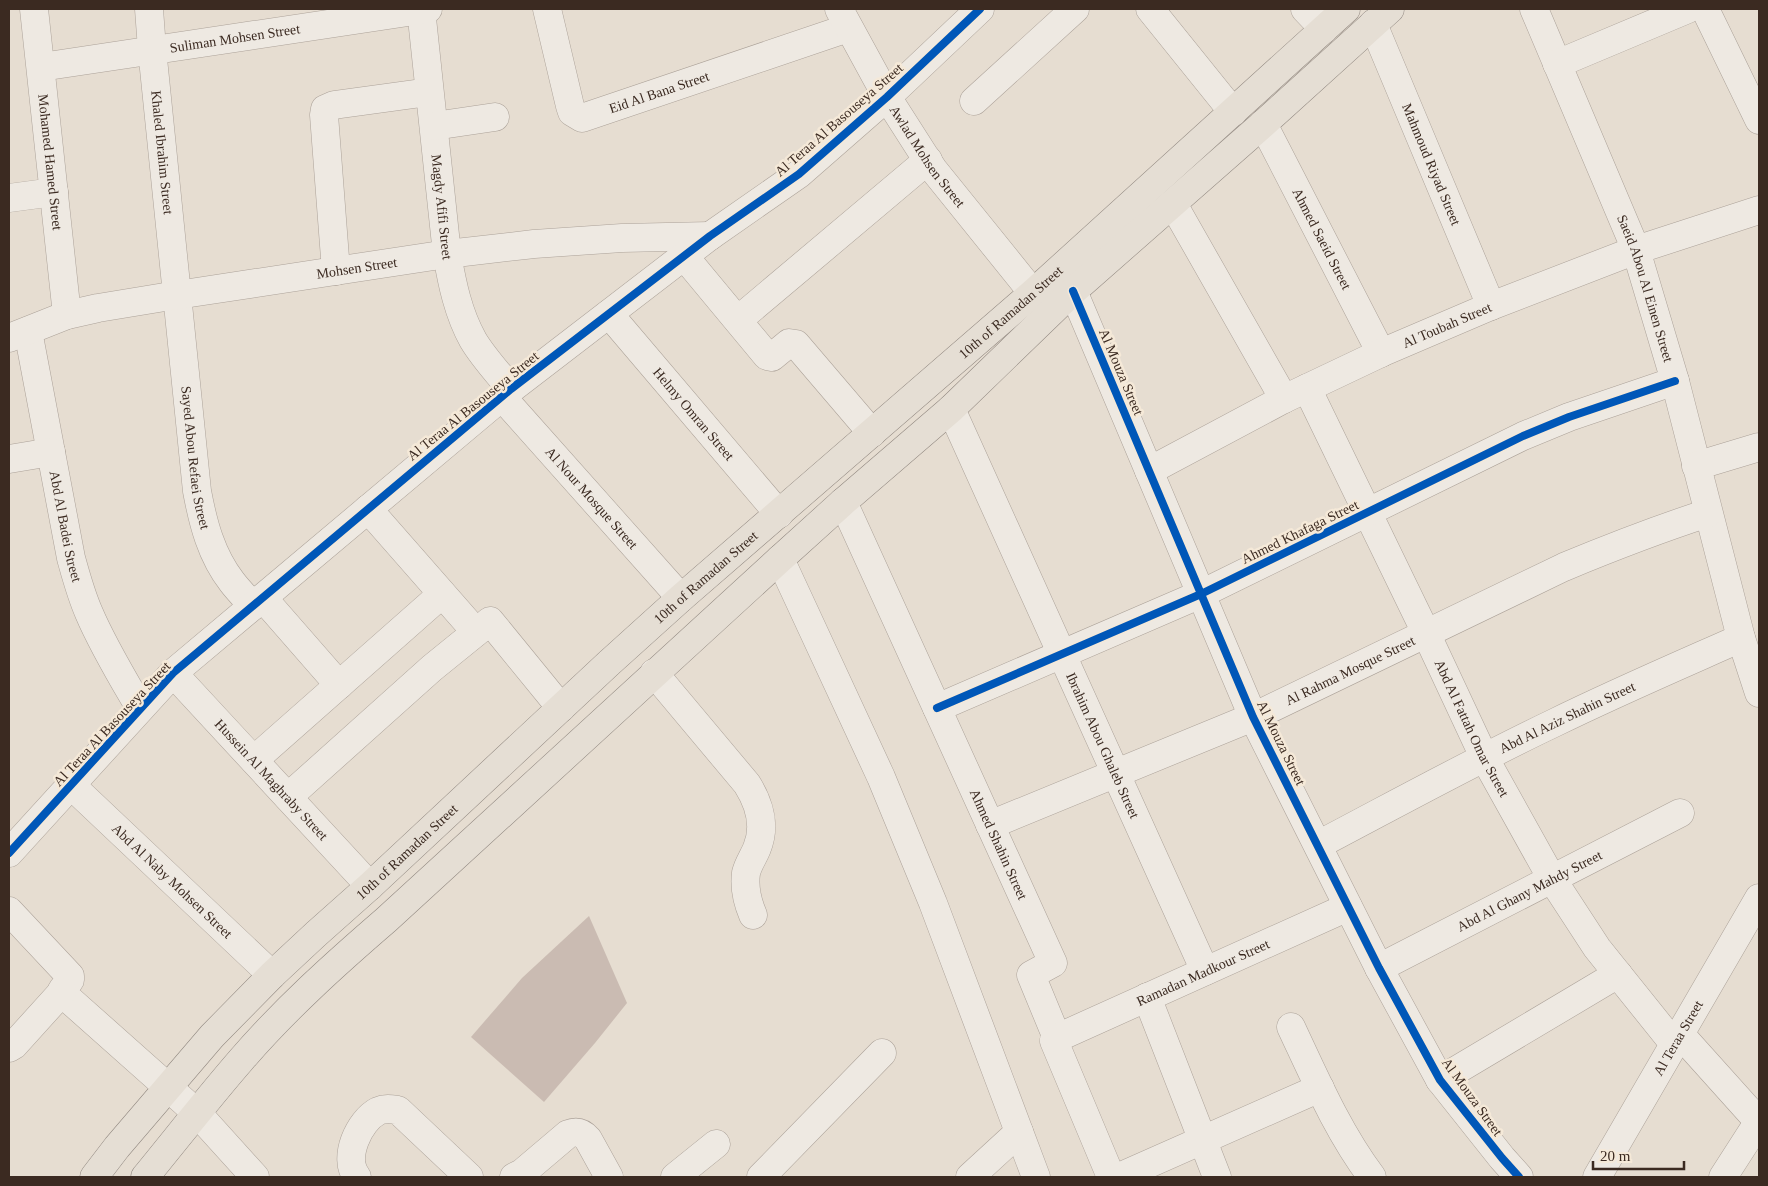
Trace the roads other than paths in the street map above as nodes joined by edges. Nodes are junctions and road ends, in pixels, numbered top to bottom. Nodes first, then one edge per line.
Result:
1 (34, 9) edge
2 (149, 9) edge
3 (423, 9) edge
4 (547, 9) edge
5 (1076, 9) edge
6 (1150, 9) edge
7 (1305, 9) edge
8 (1346, 9) edge
9 (1534, 9) edge
10 (1688, 9) edge
11 (1705, 9) edge
12 (972, 12) edge
13 (1382, 16) edge
14 (298, 18) edge
15 (843, 18) edge
16 (1324, 29) junction
17 (152, 49) junction
18 (1557, 64) junction
19 (41, 67) junction
20 (429, 92) junction
21 (887, 97) junction
22 (974, 101) dead end
23 (1233, 112) junction
24 (495, 117) dead end
25 (1759, 120) edge
26 (1263, 124) junction
27 (434, 126) junction
28 (928, 160) junction
29 (54, 192) junction
30 (9, 198) edge
31 (1173, 204) junction
32 (1759, 210) edge
33 (710, 236) junction
34 (1636, 250) junction
35 (447, 254) junction
36 (684, 256) junction
37 (336, 271) junction
38 (1073, 291) junction
39 (1033, 293) junction
40 (177, 295) junction
41 (1491, 306) junction
42 (609, 314) junction
43 (67, 315) junction
44 (738, 320) junction
45 (18, 334) edge
46 (1380, 352) junction
47 (1674, 381) junction
48 (507, 393) junction
49 (1295, 393) junction
50 (951, 409) junction
51 (872, 432) junction
52 (1759, 446) edge
53 (50, 452) junction
54 (9, 459) edge
55 (1696, 466) junction
56 (1149, 471) junction
57 (843, 502) junction
58 (368, 510) junction
59 (1367, 513) junction
60 (1708, 513) junction
61 (779, 514) junction
62 (780, 559) junction
63 (442, 594) junction
64 (1201, 594) junction
65 (681, 598) junction
66 (258, 602) junction
67 (475, 631) junction
68 (1426, 633) junction
69 (1741, 638) junction
70 (1062, 654) junction
71 (609, 663) junction
72 (173, 673) junction
73 (654, 673) junction
74 (339, 685) junction
75 (1759, 693) edge
76 (632, 694) junction
77 (140, 708) junction
78 (561, 708) junction
79 (937, 708) junction
80 (1253, 717) junction
81 (1484, 757) junction
82 (254, 760) junction
83 (1115, 773) junction
84 (72, 786) junction
85 (288, 797) junction
86 (1680, 813) dead end
87 (990, 825) junction
88 (1318, 845) junction
89 (9, 853) edge
90 (1552, 879) junction
91 (370, 886) junction
92 (1759, 898) edge
93 (1348, 907) junction
94 (9, 911) edge
95 (753, 915) dead end
96 (1379, 968) junction
97 (1204, 971) junction
98 (1618, 974) junction
99 (272, 975) junction
100 (62, 992) junction
101 (1147, 997) junction
102 (1291, 1027) dead end
103 (1057, 1038) junction
104 (1677, 1039) junction
105 (9, 1048) edge
106 (882, 1053) dead end
107 (1440, 1080) junction
108 (168, 1087) junction
109 (1320, 1088) junction
110 (198, 1114) junction
111 (1759, 1121) edge
112 (1018, 1132) junction
113 (1202, 1140) junction
114 (716, 1144) dead end
115 (94, 1177) edge
116 (145, 1177) edge
117 (255, 1177) edge
118 (357, 1177) edge
119 (469, 1177) edge
120 (514, 1177) edge
121 (609, 1177) edge
122 (675, 1177) edge
123 (761, 1177) edge
124 (970, 1177) edge
125 (1036, 1177) edge
126 (1110, 1177) edge
127 (1119, 1177) edge
128 (1217, 1177) edge
129 (1372, 1177) edge
130 (1520, 1177) edge
131 (1597, 1177) edge
132 (1723, 1177) edge

1 - 19 street, Mohamed Hamed Street
2 - 17 street, Khaled Ibrahim Street
3 - 14 street, Suliman Mohsen Street
3 - 20 street, Magdy Afifi Street
4 - 15 street, Eid Al Bana Street
5 - 22 street
6 - 23 street
7 - 16 street
8 - 16 main road, 10th of Ramadan Street
9 - 18 street, Saeid Abou Al Einen Street
10 - 18 street
11 - 25 street
12 - 21 street, Al Teraa Al Basouseya Street
13 - 26 main road, 10th of Ramadan Street
13 - 41 street, Mahmoud Riyad Street
14 - 17 street, Suliman Mohsen Street
15 - 21 street, Awlad Mohsen Street
16 - 23 main road, 10th of Ramadan Street
17 - 19 street, Suliman Mohsen Street
17 - 40 street, Khaled Ibrahim Street
18 - 34 street, Saeid Abou Al Einen Street
19 - 29 street, Mohamed Hamed Street
20 - 27 street, Magdy Afifi Street
20 - 37 street
21 - 28 street, Awlad Mohsen Street
21 - 33 street, Al Teraa Al Basouseya Street
23 - 39 main road, 10th of Ramadan Street
24 - 27 street
26 - 31 main road, 10th of Ramadan Street
26 - 46 street, Ahmed Saeid Street
27 - 35 street, Magdy Afifi Street
28 - 39 street, Awlad Mohsen Street
28 - 44 street
29 - 30 street
29 - 43 street, Mohamed Hamed Street
31 - 38 main road, 10th of Ramadan Street
31 - 49 street, Abd Al Fattah Omar Street
32 - 34 street, Al Toubah Street
33 - 35 street, Mohsen Street
33 - 36 street, Al Teraa Al Basouseya Street
34 - 41 street, Al Toubah Street
34 - 47 street, Saeid Abou Al Einen Street
35 - 37 street, Mohsen Street
35 - 48 street, Magdy Afifi Street
36 - 42 street, Al Teraa Al Basouseya Street
36 - 44 street
37 - 40 street, Mohsen Street
38 - 50 main road, 10th of Ramadan Street
38 - 56 street, Al Mouza Street
39 - 51 main road, 10th of Ramadan Street
40 - 43 street, Mohsen Street
40 - 66 street, Sayed Abou Refaei Street
41 - 46 street, Al Toubah Street
42 - 48 street, Al Teraa Al Basouseya Street
42 - 61 street, Helmy Omran Street
43 - 45 street, Mohsen Street
44 - 51 street
45 - 53 street, Abd Al Badei Street
46 - 49 street, Al Toubah Street
47 - 55 street, Saeid Abou Al Einen Street
47 - 59 street, Ahmed Khafaga Street
48 - 58 street, Al Teraa Al Basouseya Street
48 - 65 street, Al Nour Mosque Street
49 - 56 street, Al Toubah Street
49 - 59 street, Abd Al Fattah Omar Street
50 - 57 main road, 10th of Ramadan Street
50 - 70 street, Ibrahim Abou Ghaleb Street
51 - 61 main road, 10th of Ramadan Street
52 - 55 street
53 - 54 street
53 - 77 street, Abd Al Badei Street
55 - 60 street, Saeid Abou Al Einen Street
56 - 64 street, Al Mouza Street
57 - 62 main road, 10th of Ramadan Street
57 - 79 street, Ahmed Shahin Street
58 - 63 street
58 - 66 street, Al Teraa Al Basouseya Street
59 - 64 street, Ahmed Khafaga Street
59 - 68 street, Abd Al Fattah Omar Street
60 - 68 street, Al Rahma Mosque Street
60 - 69 street, Saeid Abou Al Einen Street
61 - 65 main road, 10th of Ramadan Street
62 - 73 main road, 10th of Ramadan Street
62 - 112 street
63 - 67 street
63 - 74 street
64 - 70 street, Ahmed Khafaga Street
64 - 80 street, Al Mouza Street
65 - 71 main road, 10th of Ramadan Street
66 - 72 street, Al Teraa Al Basouseya Street
66 - 74 street, Sayed Abou Refaei Street
67 - 78 street
67 - 85 street
68 - 80 street, Al Rahma Mosque Street
68 - 81 street, Abd Al Fattah Omar Street
69 - 75 street, Saeid Abou Al Einen Street
69 - 81 street, Abd Al Aziz Shahin Street
70 - 79 street, Ahmed Khafaga Street
70 - 83 street, Ibrahim Abou Ghaleb Street
71 - 76 main road
71 - 78 main road, 10th of Ramadan Street
72 - 77 street, Al Teraa Al Basouseya Street
72 - 82 street, Hussein Al Maghraby Street
73 - 76 main road, 10th of Ramadan Street
73 - 95 street
74 - 82 street
76 - 110 main road, 10th of Ramadan Street
77 - 84 street, Al Teraa Al Basouseya Street
78 - 91 main road, 10th of Ramadan Street
79 - 87 street, Ahmed Shahin Street
80 - 83 street, Al Rahma Mosque Street
80 - 88 street, Al Mouza Street
81 - 88 street, Abd Al Aziz Shahin Street
81 - 90 street, Abd Al Fattah Omar Street
82 - 85 street, Hussein Al Maghraby Street
83 - 87 street, Al Rahma Mosque Street
83 - 97 street, Ibrahim Abou Ghaleb Street
84 - 89 street, Al Teraa Al Basouseya Street
84 - 99 street, Abd Al Naby Mohsen Street
85 - 91 street, Hussein Al Maghraby Street
86 - 90 street, Abd Al Ghany Mahdy Street
87 - 103 street, Ahmed Shahin Street
88 - 93 street, Al Mouza Street
90 - 96 street, Abd Al Ghany Mahdy Street
90 - 98 street, Abd Al Fattah Omar Street
91 - 99 main road, 10th of Ramadan Street
92 - 104 street, Al Teraa Street
93 - 96 street, Al Mouza Street
93 - 97 street, Ramadan Madkour Street
94 - 100 street
96 - 107 street, Al Mouza Street
97 - 101 street, Ramadan Madkour Street
98 - 104 street, Abd Al Fattah Omar Street
98 - 107 street
99 - 108 main road, 10th of Ramadan Street
100 - 105 street
100 - 108 street
101 - 103 street, Ramadan Madkour Street
101 - 113 street
102 - 109 street
103 - 126 street, Ahmed Shahin Street
104 - 111 street, Abd Al Fattah Omar Street
104 - 131 street, Al Teraa Street
106 - 123 street
107 - 130 street, Al Mouza Street
108 - 110 street
108 - 115 main road, 10th of Ramadan Street
109 - 113 street
109 - 129 street
110 - 116 main road, 10th of Ramadan Street
110 - 117 street
111 - 132 street
112 - 124 street
112 - 125 street
113 - 127 street
113 - 128 street
114 - 122 street
118 - 119 street
120 - 121 street

